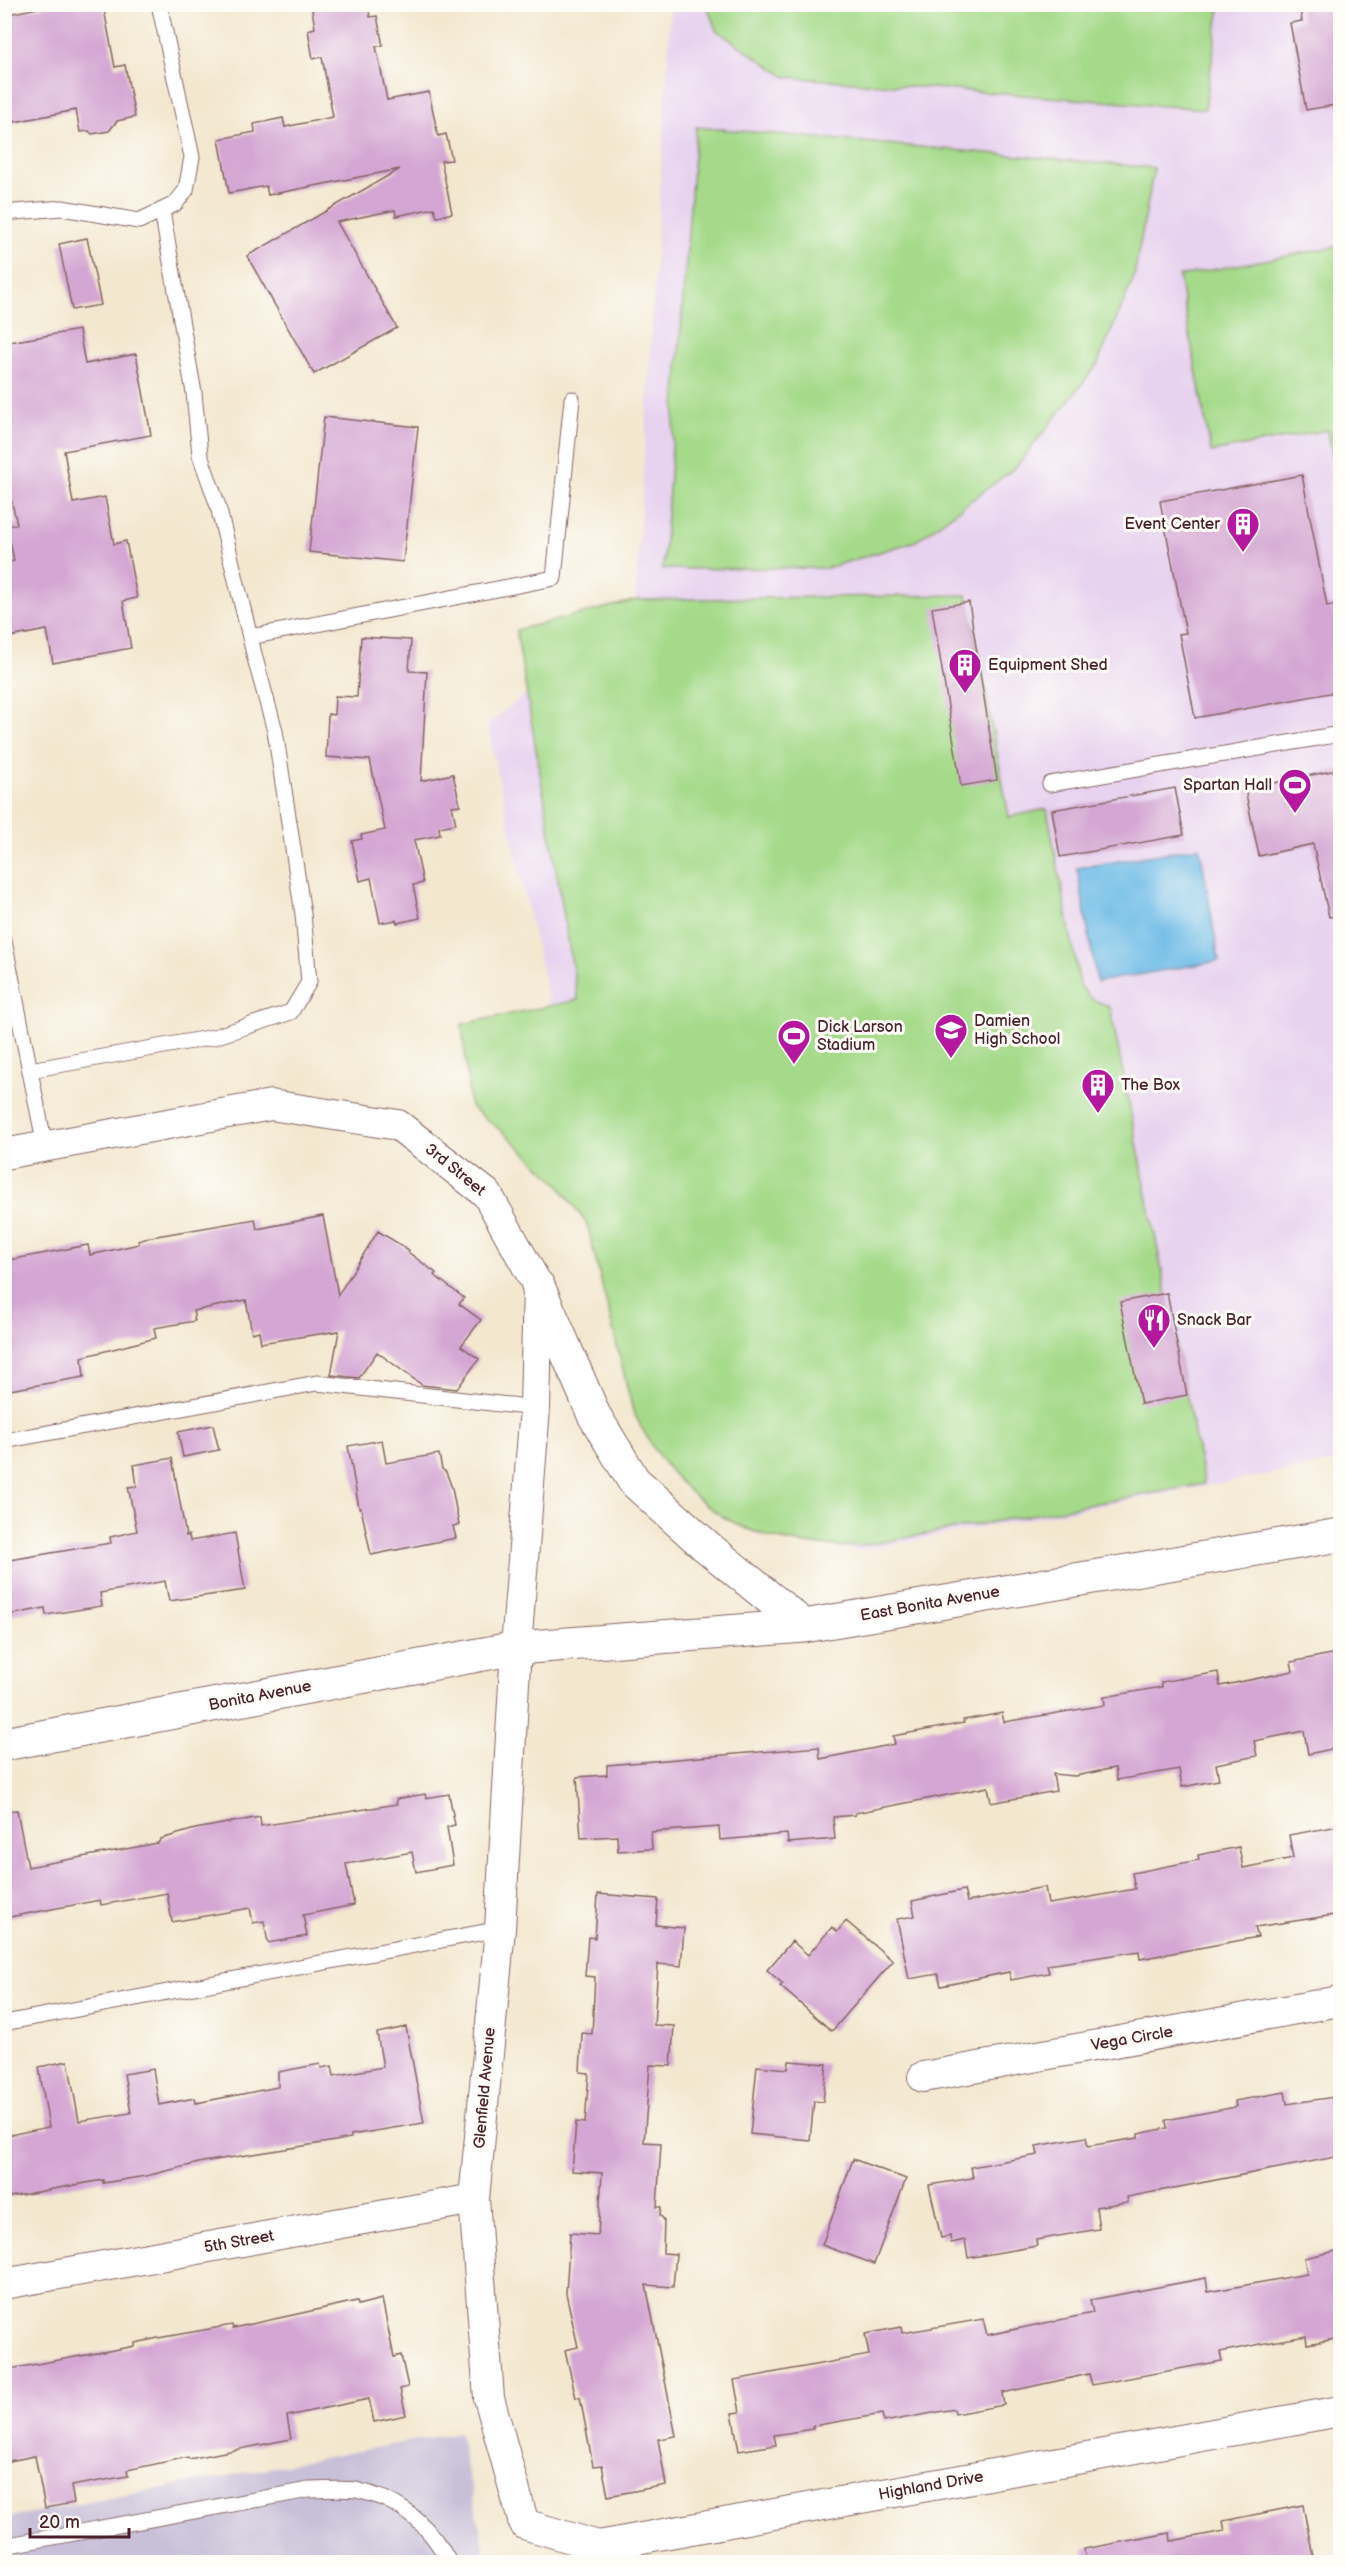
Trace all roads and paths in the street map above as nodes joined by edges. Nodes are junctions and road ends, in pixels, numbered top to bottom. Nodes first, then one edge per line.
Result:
1 (159, 4) edge
2 (162, 210) junction
3 (4, 213) edge
4 (572, 399) dead end
5 (250, 637) junction
6 (1341, 734) edge
7 (1050, 784) dead end
8 (4, 941) edge
9 (30, 1070) junction
10 (45, 1146) junction
11 (4, 1154) edge
12 (538, 1286) junction
13 (535, 1408) junction
14 (4, 1441) edge
15 (1341, 1535) edge
16 (804, 1626) junction
17 (516, 1648) junction
18 (4, 1744) edge
19 (500, 1929) junction
20 (1341, 2001) edge
21 (4, 2023) edge
22 (922, 2077) dead end
23 (474, 2199) junction
24 (4, 2284) edge
25 (1341, 2411) edge
26 (524, 2524) joint
27 (4, 2546) edge
28 (449, 2562) edge

1 - 2 lane
2 - 3 lane
2 - 5 lane
4 - 5 lane
5 - 9 lane
6 - 7 lane
8 - 9 lane
9 - 10 lane
10 - 11 street, 3rd Street
10 - 12 street, 3rd Street
12 - 13 street
12 - 16 main road
13 - 14 lane
13 - 17 street
15 - 16 main road, East Bonita Avenue
16 - 17 main road, East Bonita Avenue
17 - 18 main road, Bonita Avenue
17 - 19 street, Glenfield Avenue
19 - 21 lane
19 - 23 street, Glenfield Avenue
20 - 22 street, Vega Circle
23 - 24 street, 5th Street
23 - 26 street, Glenfield Avenue
25 - 26 street, Highland Drive
27 - 28 lane

